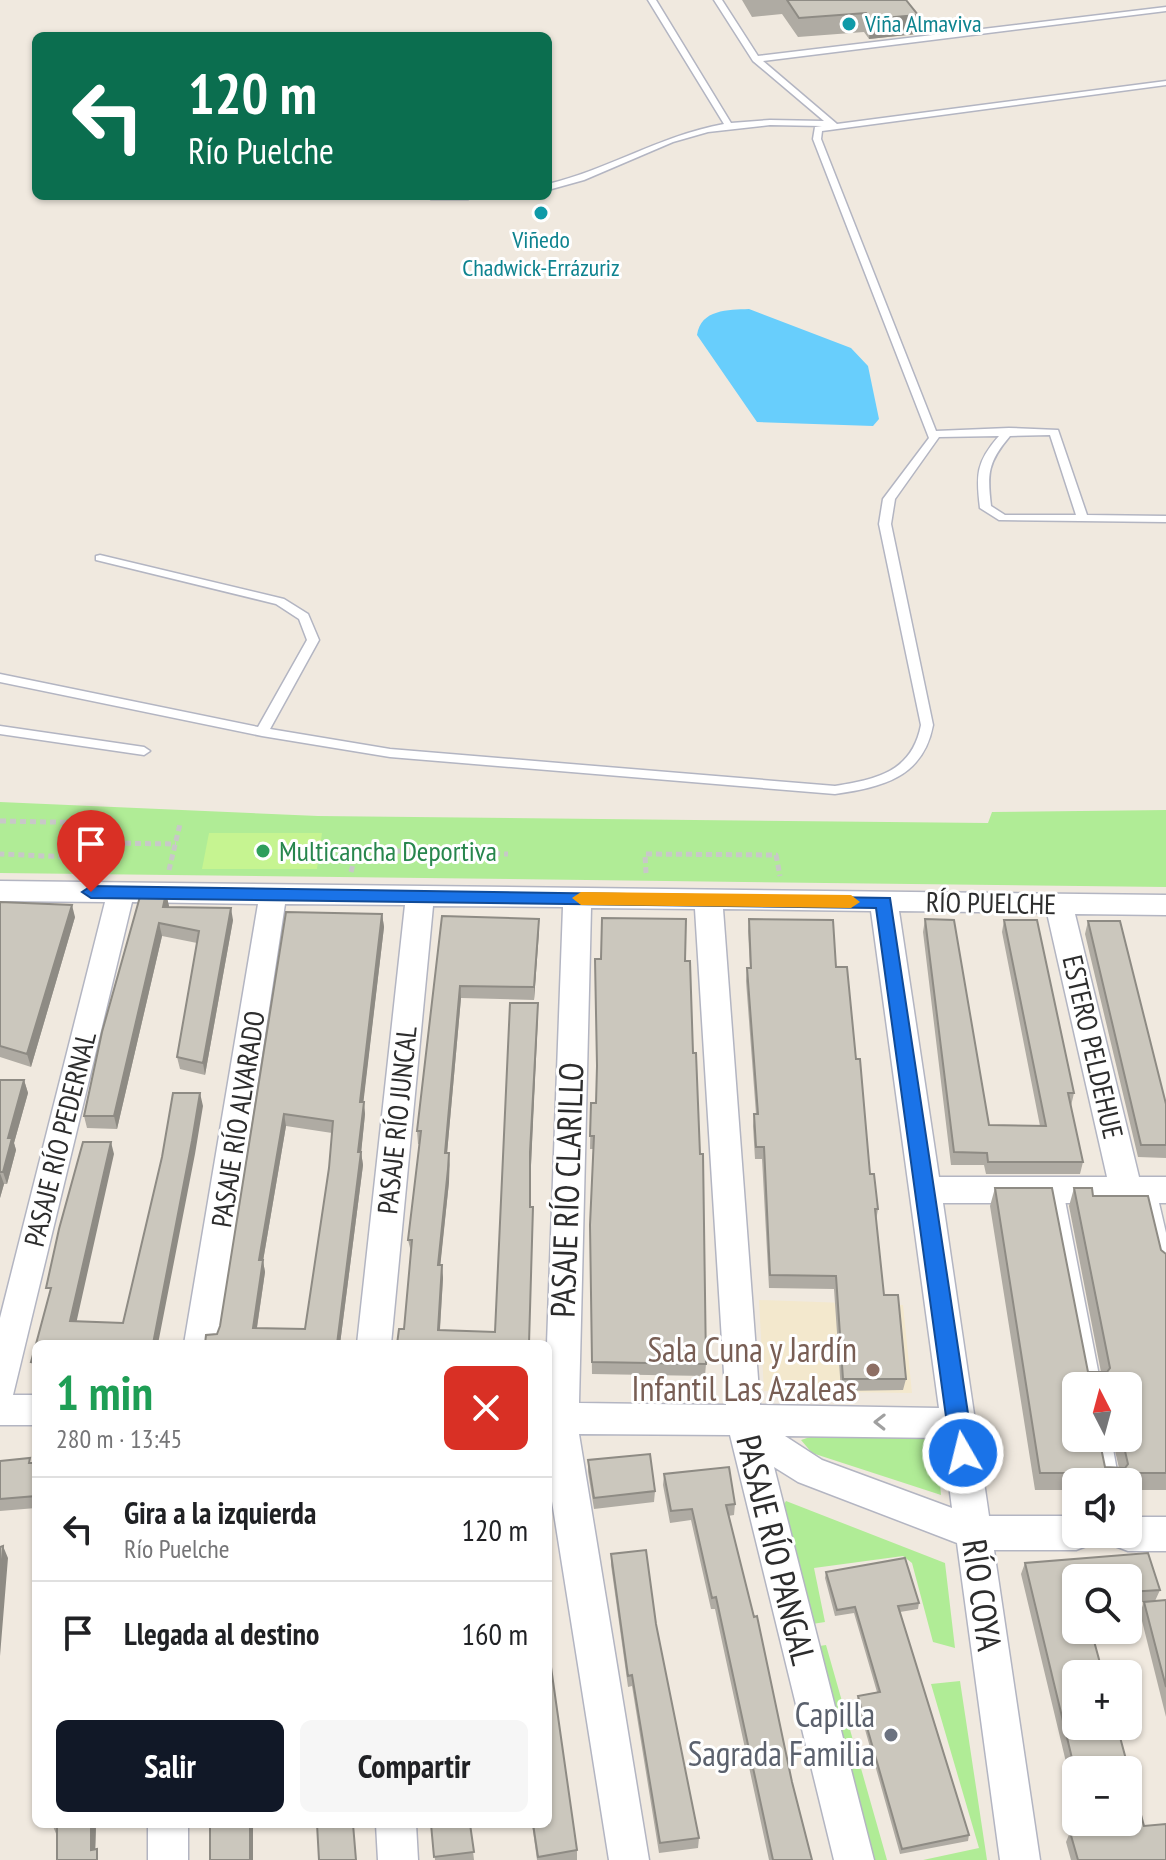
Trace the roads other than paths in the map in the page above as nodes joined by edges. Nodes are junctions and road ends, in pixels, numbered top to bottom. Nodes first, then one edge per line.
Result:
1 (652, 0) edge
2 (718, 0) edge
3 (1166, 9) edge
4 (756, 59) junction
5 (1166, 83) edge
6 (834, 125) junction
7 (730, 128) junction
8 (552, 186) edge
9 (1009, 431) junction
10 (933, 434) junction
11 (1083, 519) junction
12 (1166, 519) edge
13 (100, 558) dead end
14 (0, 678) edge
15 (0, 730) edge
16 (262, 732) junction
17 (144, 751) dead end
18 (0, 891) edge
19 (121, 892) junction
20 (273, 894) junction
21 (420, 896) junction
22 (577, 898) junction
23 (708, 900) junction
24 (884, 902) junction
25 (1059, 904) junction
26 (1166, 905) edge
27 (925, 1190) junction
28 (1055, 1190) junction
29 (1147, 1190) edge
30 (1166, 1267) edge
31 (202, 1340) edge
32 (374, 1340) edge
33 (1089, 1372) edge
34 (0, 1386) edge
35 (0, 1410) edge
36 (32, 1410) edge
37 (554, 1418) edge
38 (744, 1420) junction
39 (958, 1423) junction
40 (974, 1533) junction
41 (1062, 1533) edge
42 (1142, 1534) edge
43 (1166, 1534) edge
44 (168, 1828) edge
45 (396, 1828) edge
46 (168, 1860) edge
47 (398, 1860) edge
48 (629, 1860) edge
49 (854, 1860) edge
50 (1020, 1860) edge

1 - 7 lane
2 - 4 lane
3 - 4 lane
4 - 6 lane
5 - 6 lane
6 - 7 lane
6 - 10 lane
7 - 8 lane
9 - 10 lane
9 - 11 lane
9 - 11 lane
10 - 16 lane
11 - 12 lane
13 - 16 lane
14 - 16 lane
15 - 17 lane
18 - 19 street, RÍO PUELCHE
19 - 20 street, RÍO PUELCHE
19 - 34 street, PASAJE RÍO PEDERNAL
20 - 21 street, RÍO PUELCHE
20 - 31 street, PASAJE RÍO ALVARADO
21 - 22 street, RÍO PUELCHE
21 - 32 street, PASAJE RÍO JUNCAL
22 - 23 street, RÍO PUELCHE
22 - 37 street, PASAJE RÍO CLARILLO
23 - 24 street, RÍO PUELCHE
23 - 38 street, PASAJE RÍO PANGAL
24 - 25 street, RÍO PUELCHE
24 - 27 street, RÍO COYA
25 - 26 street, RÍO PUELCHE
25 - 29 street, ESTERO PELDEHUE
27 - 28 street
27 - 39 street, RÍO COYA
28 - 29 street
28 - 33 lane
29 - 30 lane
35 - 36 street
37 - 38 street
37 - 48 street, PASAJE RÍO CLARILLO
39 -> 38 street
38 - 40 street
38 - 49 street, PASAJE RÍO PANGAL
39 - 40 street, RÍO COYA
40 - 41 street
40 - 50 street, RÍO COYA
42 - 43 street
44 - 46 street
45 - 47 street

